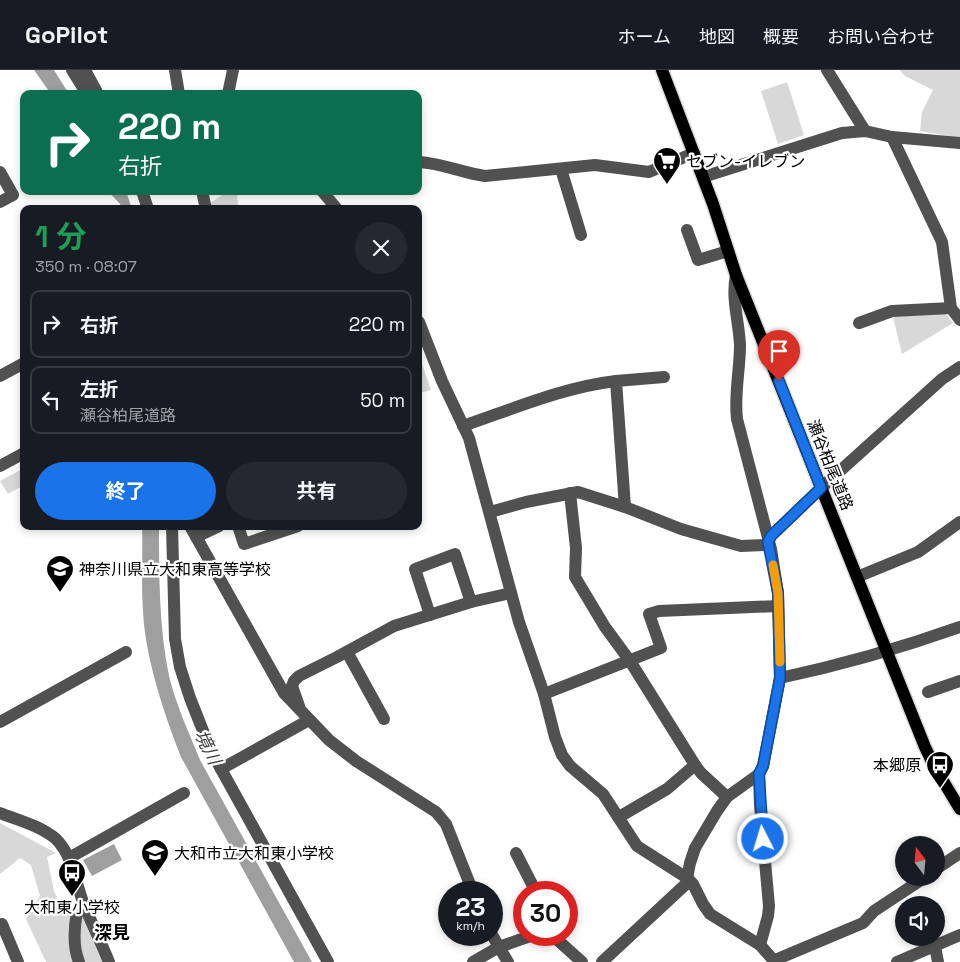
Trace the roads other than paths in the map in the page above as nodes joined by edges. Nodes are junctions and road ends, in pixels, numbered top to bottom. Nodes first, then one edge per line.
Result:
1 (72, 70) edge
2 (85, 70) edge
3 (175, 70) edge
4 (233, 70) edge
5 (662, 70) edge
6 (826, 70) edge
7 (84, 90) edge
8 (96, 90) edge
9 (178, 90) edge
10 (229, 90) edge
11 (865, 131) junction
12 (892, 137) junction
13 (960, 143) edge
14 (694, 153) junction
15 (422, 162) edge
16 (561, 169) junction
17 (0, 172) edge
18 (703, 177) junction
19 (325, 195) edge
20 (0, 202) edge
21 (334, 205) edge
22 (581, 235) dead end
23 (693, 235) dead end
24 (728, 251) junction
25 (736, 275) junction
26 (951, 308) junction
27 (960, 320) edge
28 (859, 323) dead end
29 (422, 330) edge
30 (20, 365) edge
31 (960, 368) edge
32 (0, 376) edge
33 (664, 377) dead end
34 (616, 380) junction
35 (463, 426) junction
36 (20, 455) edge
37 (0, 466) edge
38 (821, 488) junction
39 (570, 494) junction
40 (624, 507) junction
41 (490, 512) junction
42 (960, 522) edge
43 (172, 530) edge
44 (239, 530) edge
45 (286, 530) edge
46 (193, 532) edge
47 (768, 542) junction
48 (857, 577) junction
49 (511, 593) junction
50 (471, 602) junction
51 (778, 606) junction
52 (430, 615) junction
53 (960, 627) edge
54 (126, 652) dead end
55 (347, 652) junction
56 (887, 652) junction
57 (630, 660) junction
58 (780, 678) junction
59 (960, 681) edge
60 (928, 692) dead end
61 (544, 694) junction
62 (300, 708) junction
63 (384, 719) dead end
64 (309, 720) junction
65 (0, 722) edge
66 (695, 764) junction
67 (222, 769) junction
68 (759, 774) junction
69 (184, 793) dead end
70 (727, 797) junction
71 (960, 809) edge
72 (0, 813) edge
73 (619, 817) junction
74 (516, 853) dead end
75 (960, 853) edge
76 (69, 858) junction
77 (945, 863) edge
78 (687, 878) junction
79 (469, 881) edge
80 (530, 881) edge
81 (912, 886) edge
82 (85, 906) junction
83 (0, 925) edge
84 (960, 935) edge
85 (513, 942) edge
86 (945, 942) edge
87 (760, 945) junction
88 (564, 946) edge
89 (935, 946) joint
90 (498, 947) junction
91 (775, 961) edge
92 (18, 962) edge
93 (79, 962) edge
94 (109, 962) edge
95 (328, 962) edge
96 (474, 962) edge
97 (508, 962) edge
98 (582, 962) edge
99 (602, 962) edge
100 (897, 962) edge
101 (938, 962) edge

1 - 7 street
2 - 8 street
3 - 9 street
4 - 10 street
5 - 14 main road, 瀬谷柏尾道路
6 - 11 street
11 - 12 street
11 - 18 street
12 - 13 street
12 - 26 street
14 - 16 street
14 - 18 main road, 瀬谷柏尾道路
15 - 16 street
16 - 22 street
17 - 20 street
18 - 24 main road, 瀬谷柏尾道路
19 - 21 street
23 - 24 street
24 - 25 main road, 瀬谷柏尾道路
25 - 38 main road, 瀬谷柏尾道路
25 - 47 street
26 - 27 street
26 - 28 street
29 - 35 street
30 - 32 street
31 - 38 street
33 - 34 street
34 - 35 street
34 - 40 street
35 - 41 street
36 - 37 street
38 - 47 street
38 - 48 main road, 瀬谷柏尾道路
39 - 40 street
39 - 41 street
39 - 57 street
40 - 47 street
41 - 49 street
42 - 48 street
43 - 67 street
44 - 45 street
46 - 62 street
47 - 51 street
48 - 56 main road, 瀬谷柏尾道路
49 - 50 street
49 - 61 street
50 - 52 street
50 - 52 street
51 - 57 street
51 - 58 street
52 - 55 street
53 - 56 street
54 - 65 street
55 - 62 street
55 - 63 street
56 - 58 street
56 - 71 main road, 瀬谷柏尾道路
57 - 61 street
57 - 66 street
58 - 68 street
59 - 60 street
61 - 73 street
62 - 64 street
64 - 67 street
64 - 79 street
66 - 70 street
66 - 73 street
67 - 95 street
68 - 70 street
68 - 87 street
69 - 76 street
70 - 78 street
72 - 76 street
73 - 78 street
74 - 80 street
75 - 77 street
76 - 82 street
78 - 87 street
78 - 99 street
81 - 91 street
82 - 93 street
82 - 94 street
83 - 92 street
84 - 86 street
85 - 90 street
87 - 91 street
88 - 98 street
89 - 100 street
89 - 101 street
90 - 96 street
90 - 97 street

